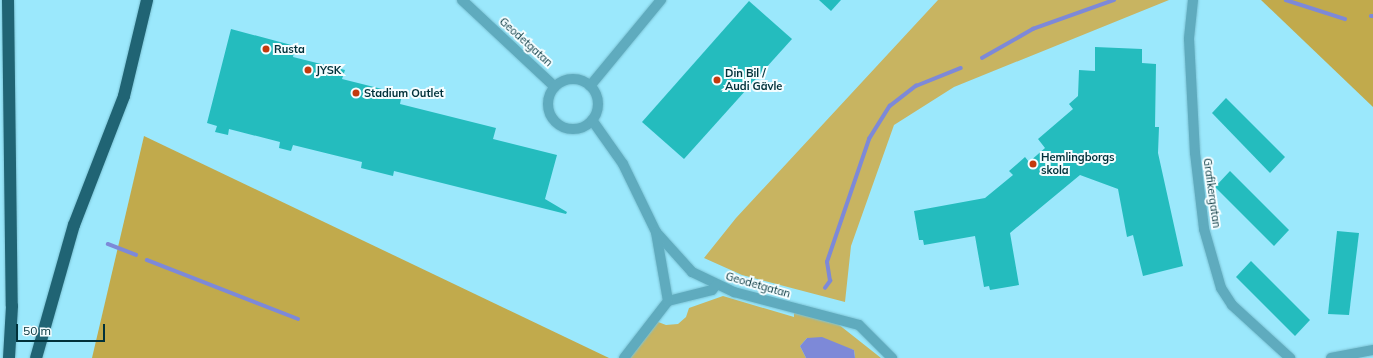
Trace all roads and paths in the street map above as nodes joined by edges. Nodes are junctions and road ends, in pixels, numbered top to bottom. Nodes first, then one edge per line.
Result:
1 (8, 0) edge
2 (147, 0) edge
3 (462, 0) edge
4 (661, 0) edge
5 (1193, 0) edge
6 (590, 86) junction
7 (554, 87) junction
8 (592, 120) junction
9 (656, 232) junction
10 (716, 285) junction
11 (668, 301) junction
12 (1373, 350) edge
13 (9, 358) edge
14 (36, 358) edge
15 (624, 358) edge
16 (892, 358) edge
17 (1290, 358) edge
18 (1331, 358) edge

1 - 13 highway
2 - 14 highway
3 - 7 street, Geodetgatan
4 - 6 street
5 - 17 street, Grafikergatan
6 - 7 street
6 - 8 street
7 - 8 street
8 - 9 street, Geodetgatan
9 - 10 street, Geodetgatan
9 - 11 street
10 - 11 street
10 - 16 street, Geodetgatan
11 - 15 street
12 - 18 street

